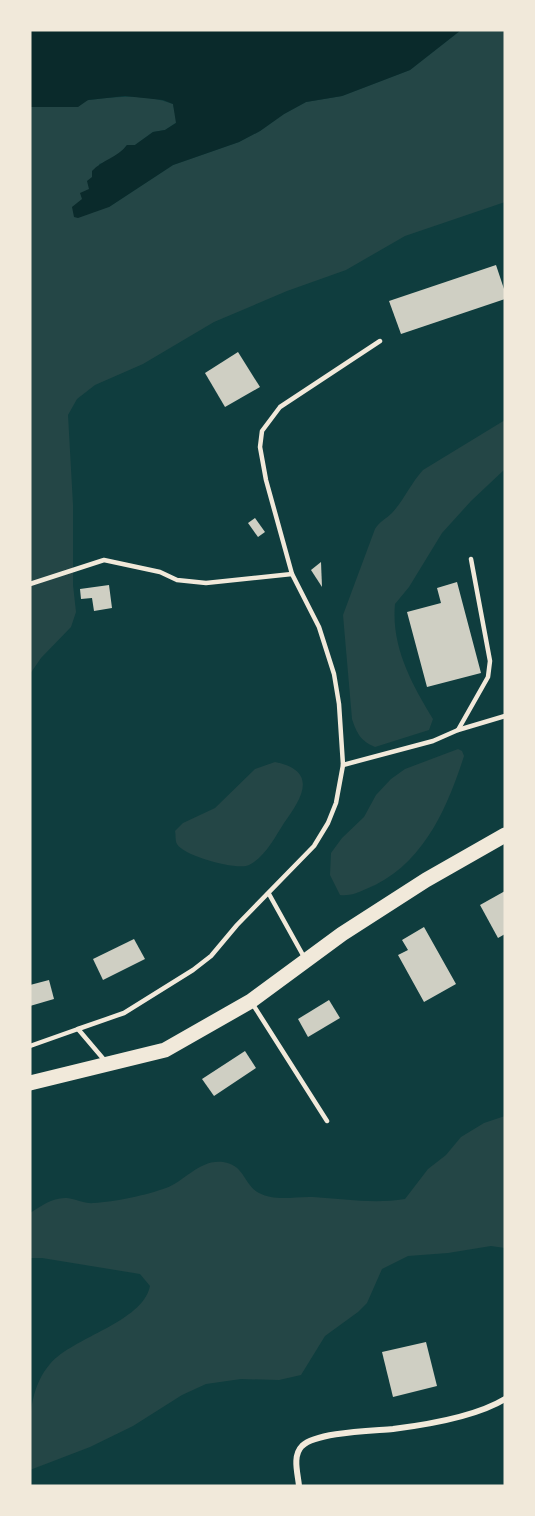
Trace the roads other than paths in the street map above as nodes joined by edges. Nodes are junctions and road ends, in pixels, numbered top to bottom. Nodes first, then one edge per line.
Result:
1 (380, 341) dead end
2 (471, 559) dead end
3 (292, 573) junction
4 (30, 584) edge
5 (505, 716) edge
6 (458, 730) junction
7 (343, 765) junction
8 (505, 835) edge
9 (269, 894) junction
10 (306, 960) junction
11 (251, 1001) junction
12 (78, 1029) junction
13 (30, 1046) edge
14 (109, 1065) junction
15 (30, 1083) edge
16 (327, 1121) dead end
17 (505, 1399) edge
18 (299, 1486) edge

1 - 3 lane
2 - 6 lane
3 - 4 lane
3 - 7 lane
5 - 6 lane
6 - 7 lane
7 - 9 lane
8 - 10 main road
9 - 10 lane
9 - 12 lane
10 - 11 main road
11 - 14 main road
11 - 16 lane
12 - 13 lane
12 - 14 lane
14 - 15 main road
17 - 18 street

